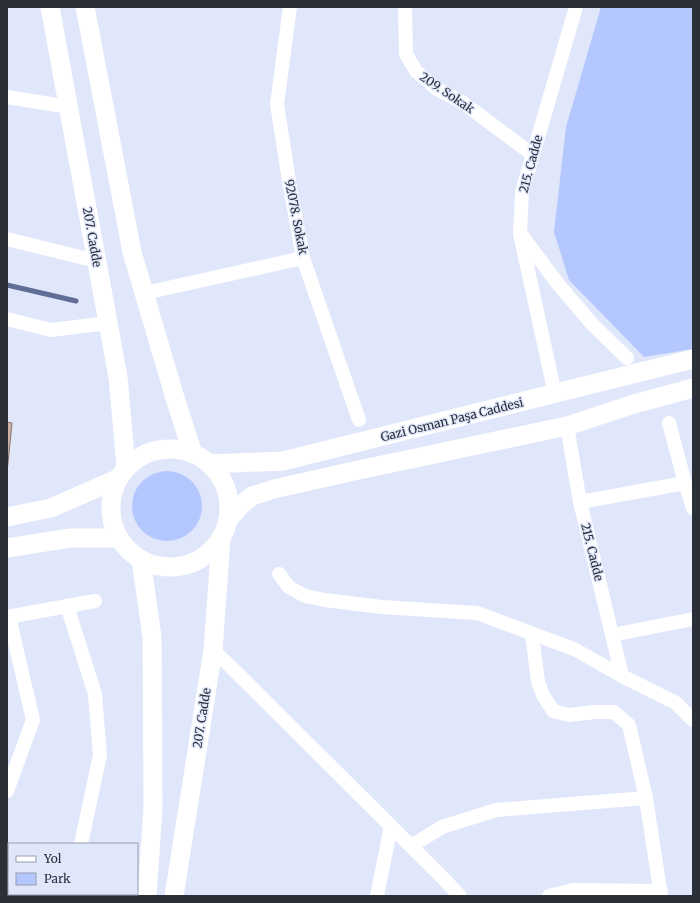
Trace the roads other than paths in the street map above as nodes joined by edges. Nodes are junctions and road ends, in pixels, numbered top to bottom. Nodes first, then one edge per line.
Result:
1 (50, 7) edge
2 (85, 7) edge
3 (290, 7) edge
4 (405, 7) edge
5 (576, 7) edge
6 (7, 98) edge
7 (69, 107) junction
8 (532, 154) junction
9 (520, 234) junction
10 (7, 239) edge
11 (303, 258) junction
12 (96, 260) junction
13 (145, 293) junction
14 (7, 319) edge
15 (108, 323) junction
16 (627, 358) dead end
17 (693, 360) edge
18 (693, 388) edge
19 (555, 394) junction
20 (359, 420) dead end
21 (669, 422) dead end
22 (568, 426) junction
23 (193, 454) junction
24 (209, 464) junction
25 (122, 473) junction
26 (685, 483) junction
27 (580, 502) junction
28 (693, 508) edge
29 (7, 518) edge
30 (228, 520) junction
31 (118, 538) junction
32 (221, 538) junction
33 (7, 548) edge
34 (140, 558) junction
35 (279, 574) dead end
36 (95, 602) dead end
37 (67, 606) junction
38 (8, 617) edge
39 (693, 619) edge
40 (532, 634) junction
41 (612, 635) junction
42 (213, 650) junction
43 (622, 676) junction
44 (693, 720) edge
45 (7, 791) edge
46 (646, 798) junction
47 (391, 826) junction
48 (81, 843) edge
49 (411, 846) junction
50 (661, 894) edge
51 (147, 896) edge
52 (174, 896) edge
53 (377, 896) edge
54 (460, 896) edge
55 (549, 896) edge

1 - 7 main road, 207. Cadde
2 - 13 main road
3 - 11 street, 92078. Sokak
4 - 8 street, 209. Sokak
5 - 8 street, 215. Cadde
6 - 7 street
7 - 12 main road, 207. Cadde
8 - 9 street, 215. Cadde
9 - 16 street
9 - 19 street, 215. Cadde
10 - 12 street
11 - 13 street
11 - 20 street, 92078. Sokak
12 - 15 main road, 207. Cadde
13 - 23 main road
14 - 15 street
15 - 25 main road, 207. Cadde
17 - 19 main road, Gazi Osman Paşa Caddesi
18 - 22 main road
19 - 24 main road, Gazi Osman Paşa Caddesi
21 - 26 street
22 - 27 street, 215. Cadde
22 - 30 main road
23 - 24 main road
23 - 25 main road
24 - 30 main road
25 - 29 main road
25 - 31 main road
26 - 27 street
26 - 28 street
27 - 41 street, 215. Cadde
30 - 32 main road
31 - 33 main road
31 - 34 main road
32 - 34 main road
32 - 42 main road, 207. Cadde
34 - 51 main road
35 - 40 street
36 - 37 street
37 - 38 street
37 - 48 street
38 - 45 street
39 - 41 street
40 - 43 street
40 - 46 street
41 - 43 street, 215. Cadde
42 - 47 street
42 - 52 main road, 207. Cadde
43 - 44 street
46 - 49 street
46 - 50 street
47 - 49 street
47 - 53 street
49 - 54 street
50 - 55 street

